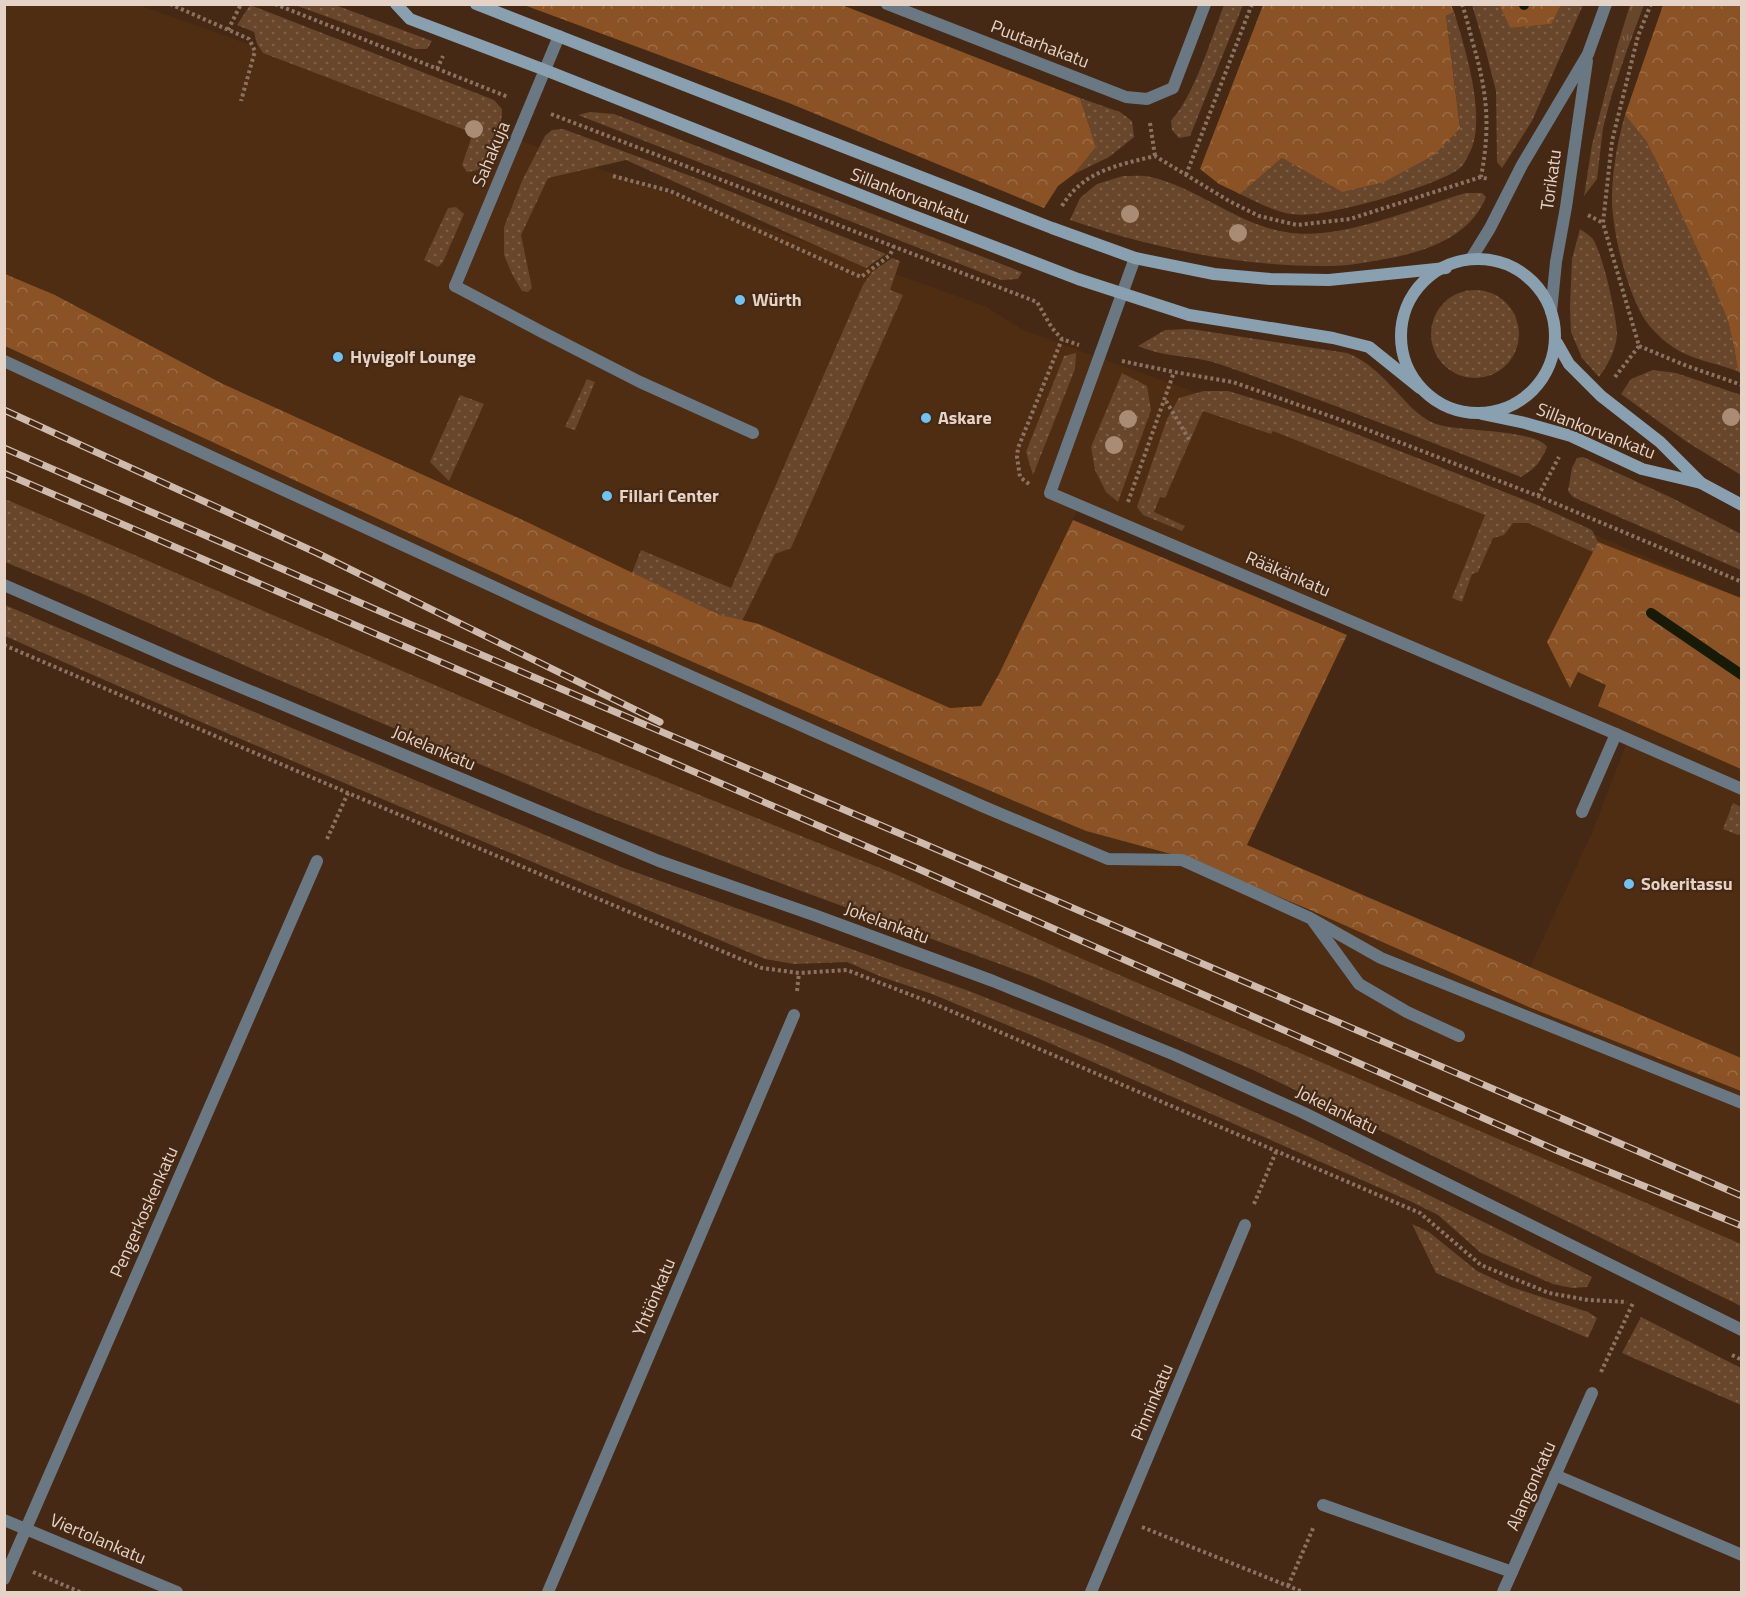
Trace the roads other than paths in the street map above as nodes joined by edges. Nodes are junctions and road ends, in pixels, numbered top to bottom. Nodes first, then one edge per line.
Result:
1 (396, 4) edge
2 (476, 4) edge
3 (887, 4) edge
4 (1205, 4) edge
5 (1606, 4) edge
6 (559, 36) junction
7 (1588, 54) junction
8 (545, 70) junction
9 (1135, 258) junction
10 (1471, 259) junction
11 (1446, 268) junction
12 (1122, 294) junction
13 (1551, 312) junction
14 (1557, 343) junction
15 (4, 361) edge
16 (1420, 387) junction
17 (1478, 413) junction
18 (753, 433) dead end
19 (1701, 483) junction
20 (1742, 504) edge
21 (4, 585) edge
22 (1616, 734) junction
23 (1742, 789) edge
24 (1582, 812) dead end
25 (317, 861) road end
26 (1310, 918) junction
27 (794, 1016) dead end
28 (1459, 1036) dead end
29 (1742, 1103) edge
30 (1245, 1225) road end
31 (1742, 1330) edge
32 (1592, 1393) road end
33 (1555, 1474) junction
34 (1323, 1505) road end
35 (4, 1520) edge
36 (26, 1528) junction
37 (1742, 1556) edge
38 (1512, 1572) junction
39 (4, 1579) edge
40 (177, 1593) edge
41 (548, 1593) edge
42 (1091, 1593) edge
43 (1503, 1593) edge

1 - 8 main road, Sillankorvankatu
2 - 6 main road, Sillankorvankatu
3 - 4 street, Puutarhakatu
5 - 7 street, Torikatu
6 - 8 street, Sahakuja
6 - 9 main road, Sillankorvankatu
7 - 10 street, Torikatu
7 - 13 street, Torikatu
8 - 12 main road, Sillankorvankatu
8 - 18 street, Sahakuja
9 - 11 main road, Sillankorvankatu
9 - 12 street
10 - 11 main road
10 - 13 main road
11 - 16 main road
12 - 16 main road, Sillankorvankatu
12 - 22 street, Rääkänkatu
13 - 14 main road
14 - 17 main road
14 - 19 main road, Sillankorvankatu
15 - 26 street
16 - 17 main road
17 - 19 main road, Sillankorvankatu
19 - 20 main road, Sillankorvankatu
21 - 31 street, Jokelankatu
22 - 23 street, Rääkänkatu
22 - 24 street
25 - 36 street, Pengerkoskenkatu
26 - 28 street
26 - 29 street
27 - 41 street, Yhtiönkatu
30 - 42 street, Pinninkatu
32 - 33 street, Alangonkatu
33 - 37 street
33 - 38 street, Alangonkatu
34 - 38 street
35 - 36 street, Viertolankatu
36 - 39 street, Pengerkoskenkatu
36 - 40 street, Viertolankatu
38 - 43 street, Alangonkatu

